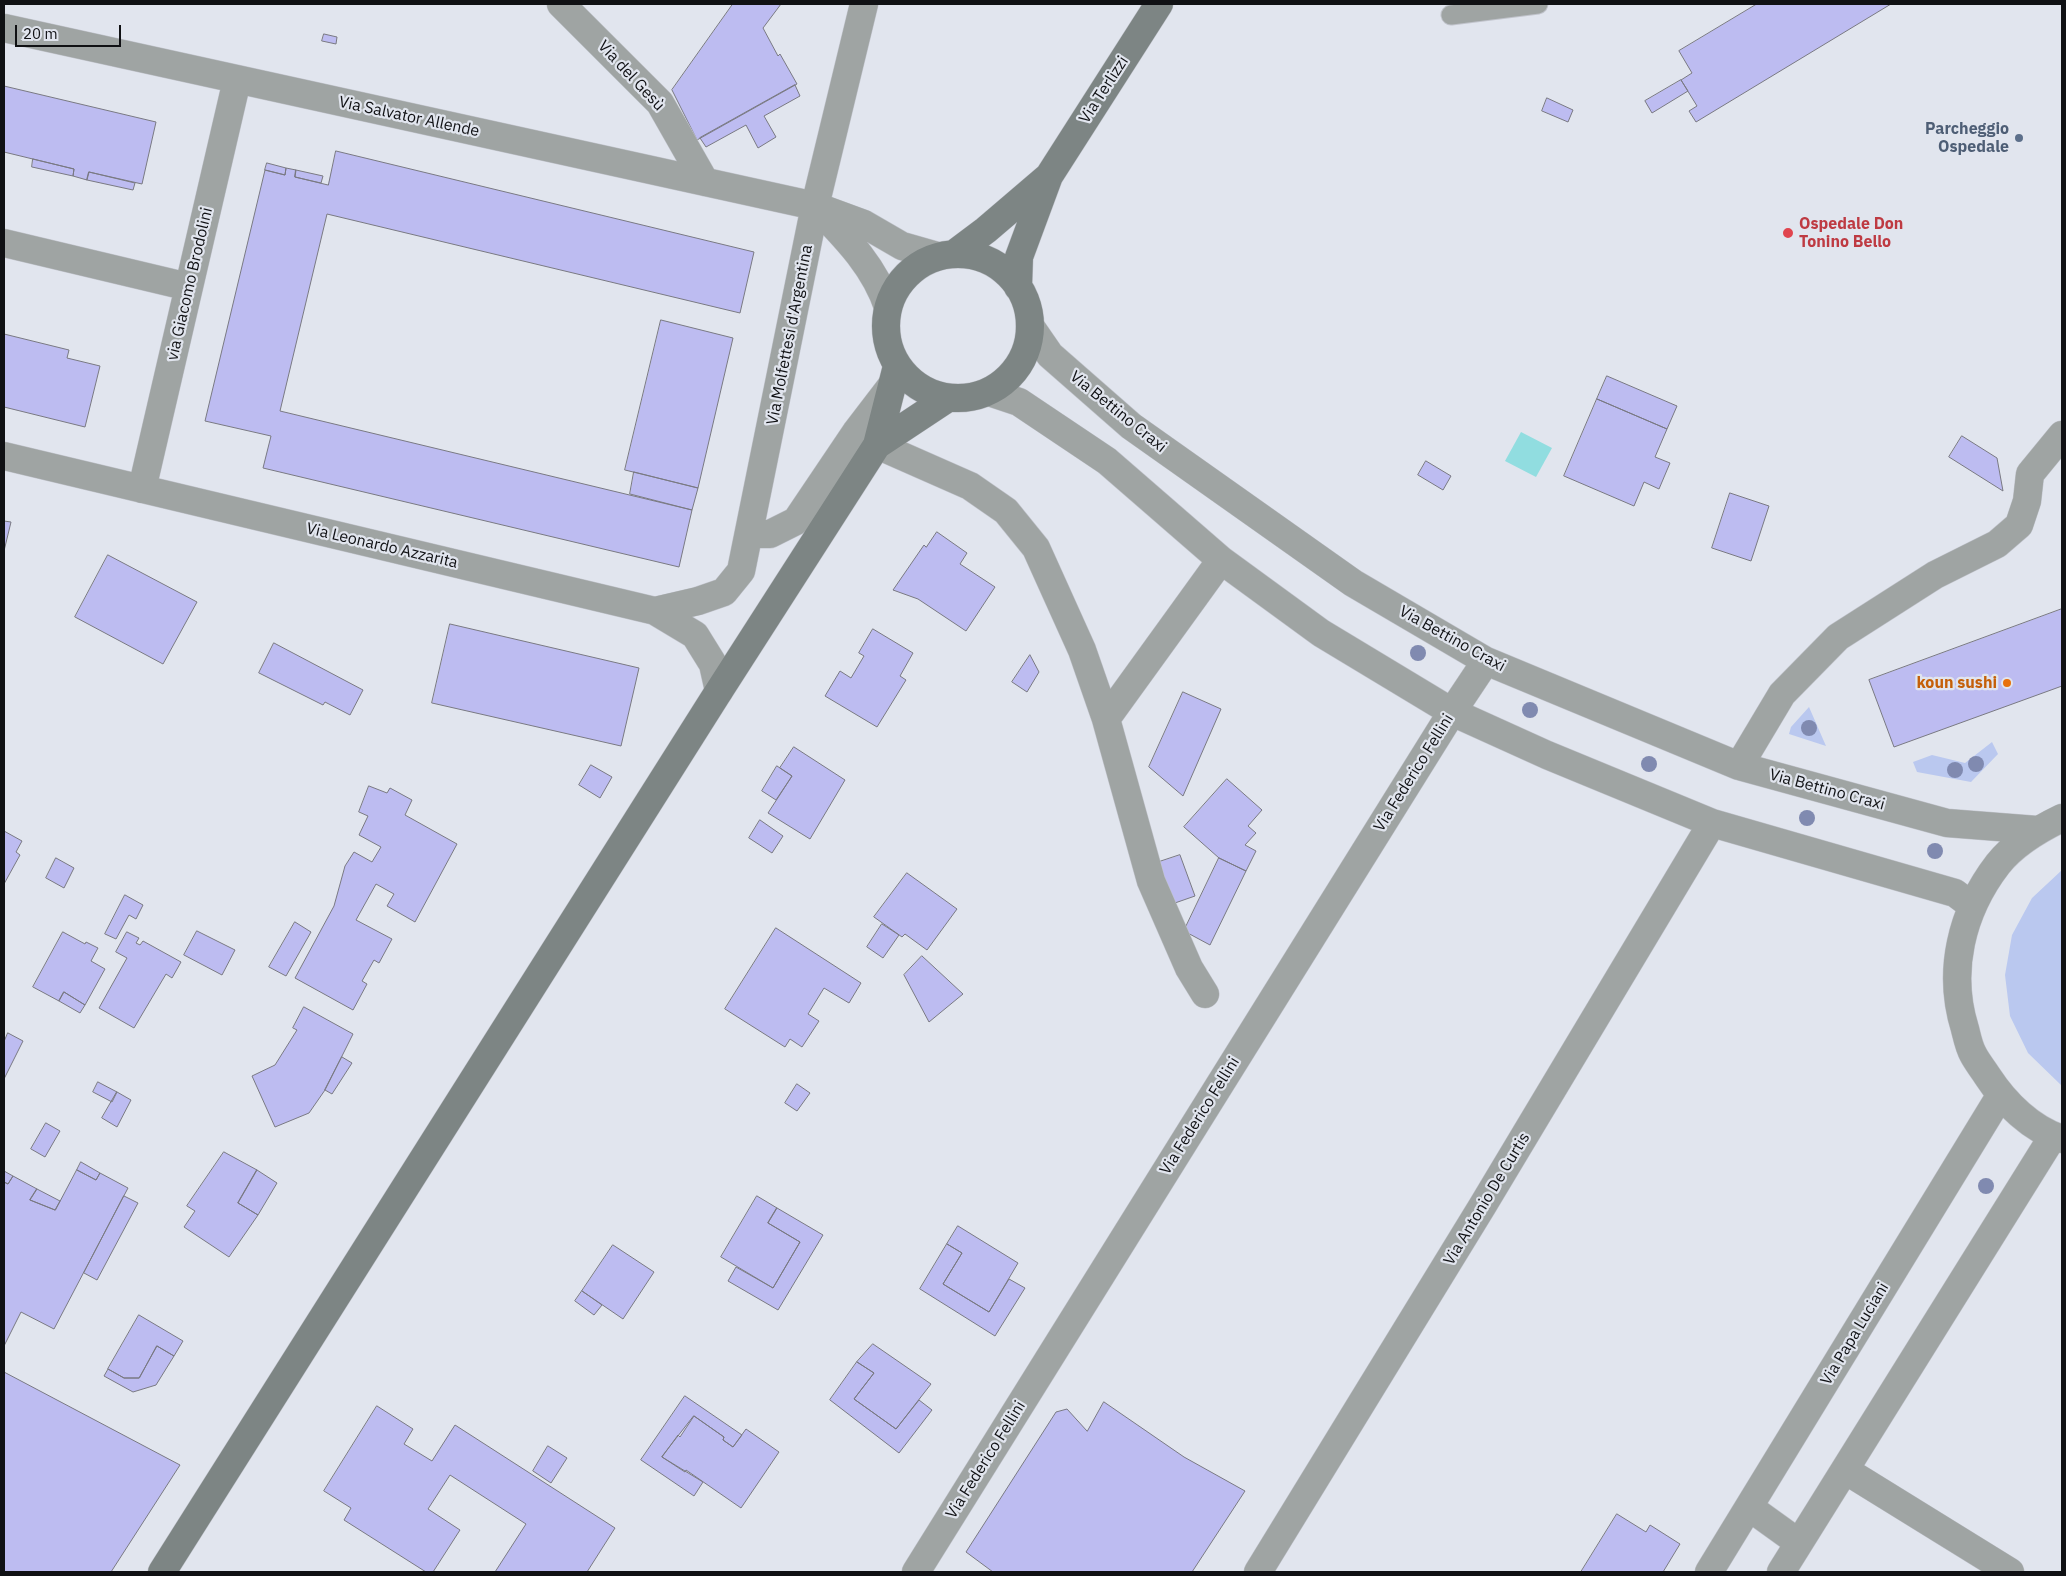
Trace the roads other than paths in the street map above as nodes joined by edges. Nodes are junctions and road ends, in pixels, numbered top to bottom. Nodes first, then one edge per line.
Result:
1 (561, 4) edge
2 (864, 4) edge
3 (1159, 4) edge
4 (1538, 4) edge
5 (1451, 15) dead end
6 (4, 28) edge
7 (237, 80) junction
8 (1049, 176) junction
9 (705, 182) junction
10 (815, 206) junction
11 (4, 243) edge
12 (945, 255) junction
13 (189, 287) junction
14 (1018, 287) junction
15 (888, 307) junction
16 (1030, 326) junction
17 (895, 375) junction
18 (989, 392) junction
19 (948, 398) junction
20 (2062, 435) edge
21 (877, 445) junction
22 (4, 456) edge
23 (142, 489) junction
24 (750, 534) junction
25 (1221, 560) junction
26 (655, 611) junction
27 (1486, 662) junction
28 (719, 691) junction
29 (1452, 712) junction
30 (1106, 719) junction
31 (1739, 766) junction
32 (2062, 818) edge
33 (1712, 823) junction
34 (2037, 830) junction
35 (1971, 905) junction
36 (1205, 994) dead end
37 (2000, 1096) junction
38 (2058, 1138) edge
39 (1845, 1470) junction
40 (1749, 1507) junction
41 (1799, 1542) junction
42 (162, 1572) edge
43 (916, 1572) edge
44 (1258, 1572) edge
45 (1710, 1572) edge
46 (1781, 1572) edge
47 (2010, 1572) edge

1 - 9 street, Via del Gesù
2 - 10 street, Via Molfettesi d'Argentina
3 - 8 main road, Via Terlizzi
4 - 5 lane
6 - 7 street, Via Salvator Allende
7 - 9 street, Via Salvator Allende
7 - 13 street, via Giacomo Brodolini
8 - 12 main road, Via Terlizzi
8 - 14 main road, Via Terlizzi
9 - 10 street, Via Salvator Allende
10 - 12 street, Via Salvator Allende
10 - 15 street
10 - 24 street, Via Molfettesi d'Argentina
11 - 13 street
12 - 14 main road
12 - 15 main road
13 - 23 street, via Giacomo Brodolini
14 - 16 main road
15 - 17 main road
16 - 18 main road
16 - 27 street, Via Bettino Craxi
17 - 19 main road
17 - 21 main road
17 - 24 street
18 - 19 main road
18 - 25 street
19 - 21 main road
20 - 31 street
21 - 28 main road
21 - 30 street
22 - 23 street, Via Leonardo Azzarita
23 - 26 street, Via Leonardo Azzarita
24 - 26 street, Via Molfettesi d'Argentina
25 - 29 street
25 - 30 street
26 - 28 street, Via Leonardo Azzarita
27 - 29 street, Via Federico Fellini
27 - 31 street, Via Bettino Craxi
28 - 42 main road
29 - 33 street
29 - 43 street, Via Federico Fellini
30 - 36 street
31 - 34 street, Via Bettino Craxi
32 - 34 street
33 - 35 street
33 - 44 street, Via Antonio De Curtis
34 - 35 street
35 - 37 street
37 - 38 street
37 - 40 street, Via Papa Luciani
38 - 39 street
39 - 41 street
39 - 47 street
40 - 41 street
40 - 45 street, Via Papa Luciani
41 - 46 street

